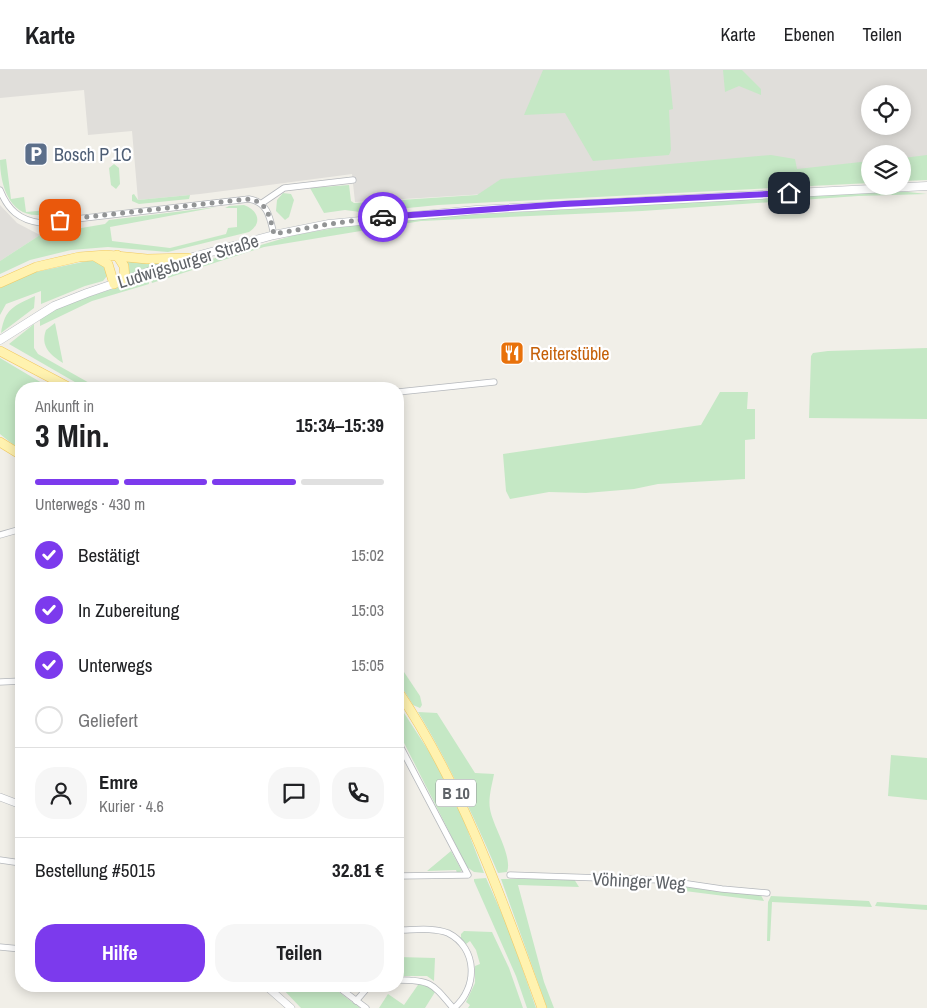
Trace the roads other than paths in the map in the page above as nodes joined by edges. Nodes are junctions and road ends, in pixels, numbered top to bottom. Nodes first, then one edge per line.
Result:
1 (353, 180) dead end
2 (927, 186) edge
3 (0, 190) edge
4 (262, 203) junction
5 (274, 234) junction
6 (117, 256) junction
7 (96, 257) junction
8 (189, 258) junction
9 (125, 280) junction
10 (0, 283) edge
11 (114, 284) junction
12 (0, 340) edge
13 (0, 351) edge
14 (59, 382) edge
15 (494, 382) dead end
16 (404, 391) edge
17 (0, 442) edge
18 (15, 451) edge
19 (15, 531) edge
20 (0, 535) edge
21 (15, 681) edge
22 (0, 682) edge
23 (404, 701) edge
24 (404, 753) edge
25 (0, 797) edge
26 (15, 803) edge
27 (0, 860) edge
28 (15, 863) edge
29 (404, 876) edge
30 (510, 876) dead end
31 (766, 893) dead end
32 (404, 930) edge
33 (0, 947) edge
34 (15, 948) edge
35 (404, 980) edge
36 (273, 992) edge
37 (344, 992) edge
38 (364, 992) edge
39 (356, 1001) junction
40 (291, 1008) edge
41 (366, 1008) edge
42 (453, 1008) edge
43 (542, 1008) edge

1 - 4 street
2 - 5 main road, Ludwigsburger Straße
3 - 4 street
4 - 5 street
5 - 8 main road, Ludwigsburger Straße
6 - 7 main road
6 - 8 main road
6 - 9 main road
7 - 10 main road
7 - 11 main road
8 - 9 main road, Ludwigsburger Straße
9 - 11 main road, Ludwigsburger Straße
11 - 12 main road, Ludwigsburger Straße
13 - 14 main road
15 - 16 street
17 - 18 main road
19 - 20 street
21 - 22 street
23 - 43 main road, B 10
24 - 29 street
25 - 26 street
27 - 28 street
30 - 31 street, Vöhinger Weg
32 - 42 street
33 - 34 street
35 - 42 street
36 - 40 street
37 - 39 street
38 - 39 street
39 - 41 street

